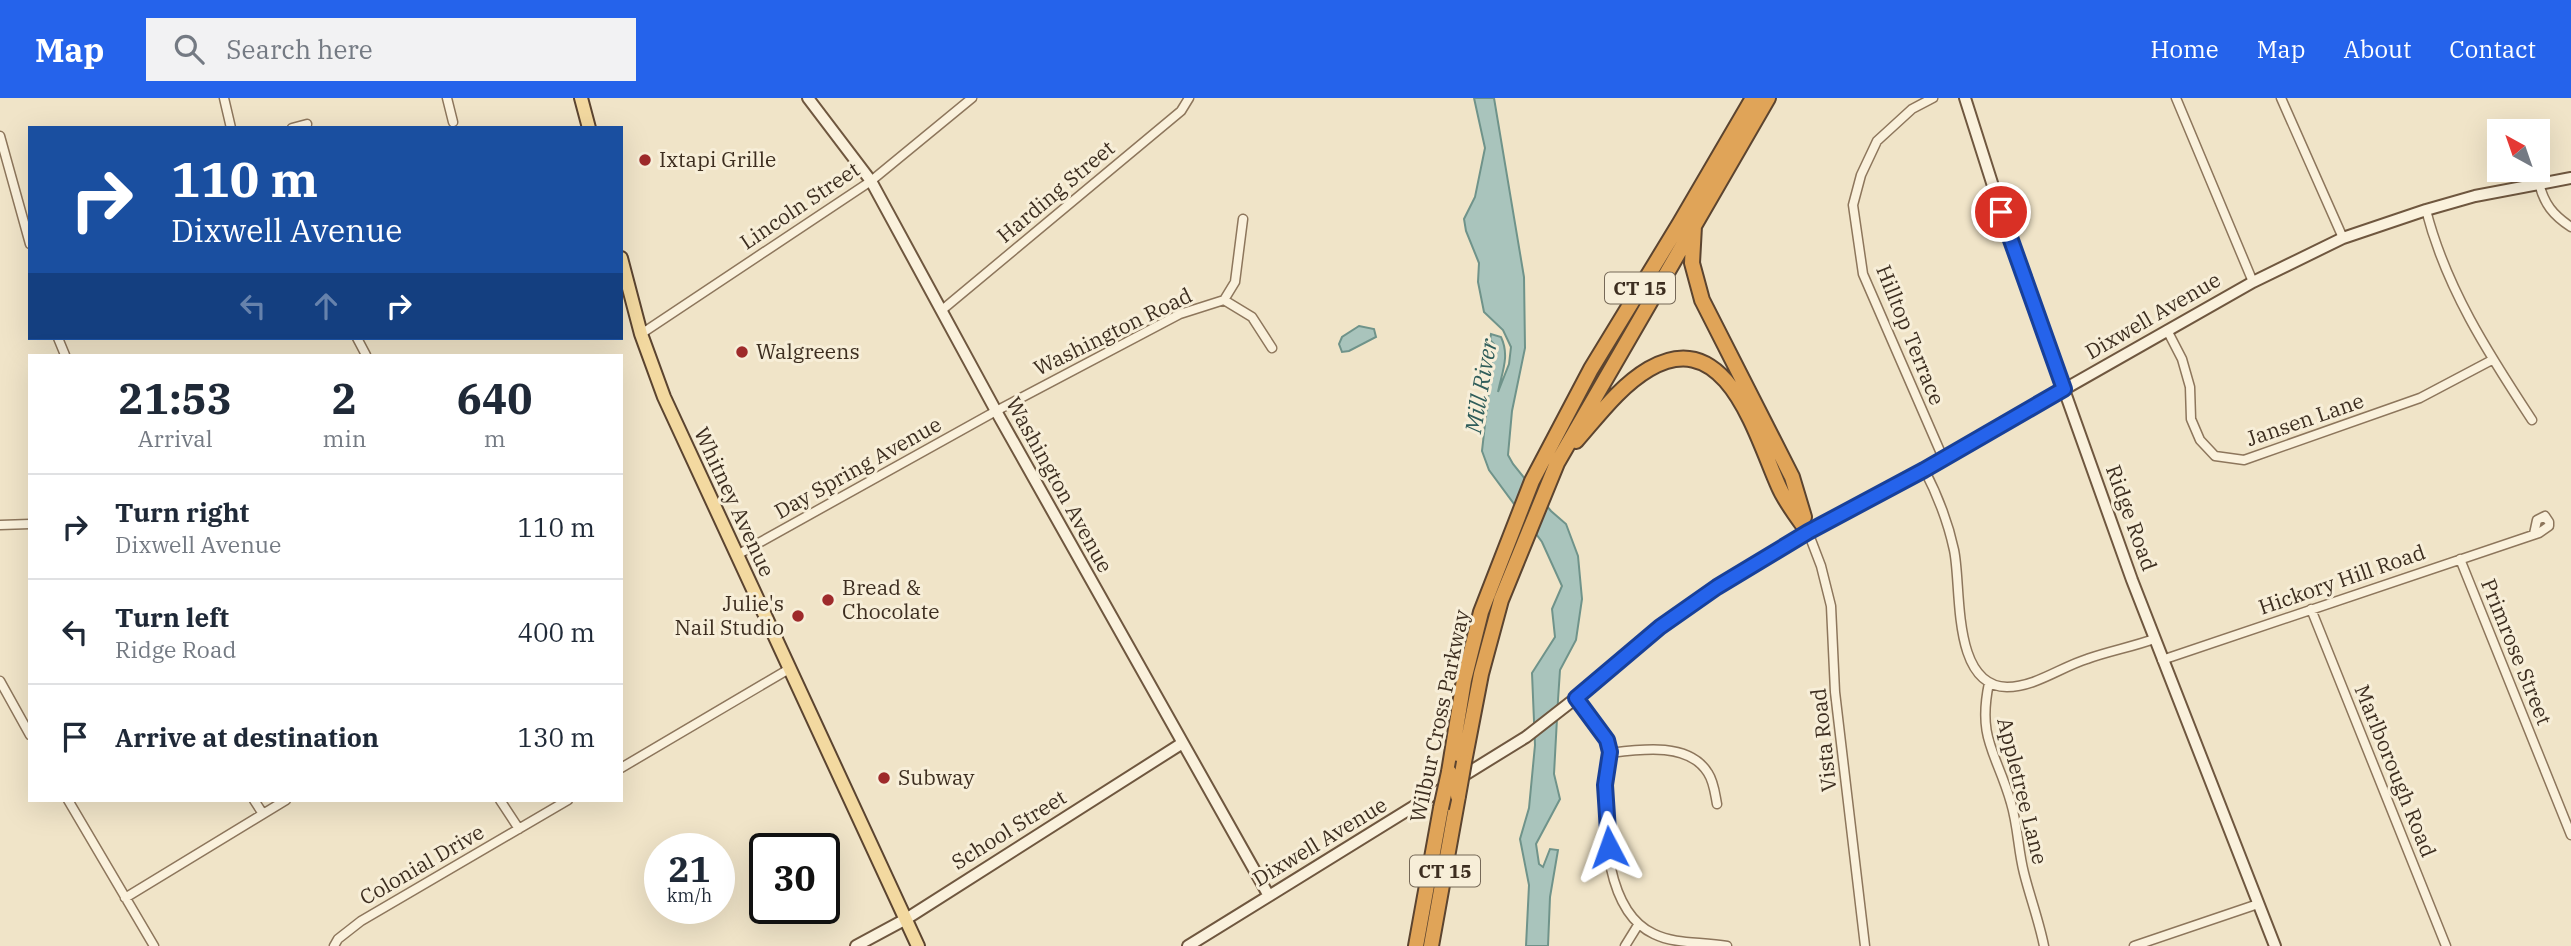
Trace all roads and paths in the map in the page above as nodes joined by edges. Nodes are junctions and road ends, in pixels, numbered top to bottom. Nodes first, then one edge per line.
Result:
1 (224, 98) edge
2 (447, 98) edge
3 (581, 98) edge
4 (808, 98) edge
5 (972, 98) edge
6 (1189, 98) edge
7 (1753, 98) edge
8 (1768, 98) edge
9 (1933, 98) edge
10 (1965, 98) edge
11 (2176, 98) edge
12 (2281, 98) edge
13 (453, 121) dead end
14 (307, 124) dead end
15 (231, 126) edge
16 (300, 126) edge
17 (588, 126) edge
18 (0, 136) edge
19 (2571, 178) edge
20 (871, 181) junction
21 (2539, 183) junction
22 (2426, 210) junction
23 (1243, 219) dead end
24 (1694, 224) junction
25 (2571, 227) edge
26 (28, 237) edge
27 (2343, 237) junction
28 (623, 266) edge
29 (2253, 282) junction
30 (1224, 300) junction
31 (942, 310) junction
32 (2167, 330) junction
33 (640, 334) junction
34 (1272, 348) dead end
35 (2492, 360) junction
36 (2064, 389) junction
37 (996, 411) junction
38 (2532, 420) dead end
39 (1943, 458) junction
40 (1557, 463) junction
41 (1924, 470) junction
42 (28, 524) edge
43 (0, 525) edge
44 (1808, 532) junction
45 (2534, 534) dead end
46 (737, 555) junction
47 (2460, 559) junction
48 (2311, 609) junction
49 (2154, 639) junction
50 (2162, 660) junction
51 (789, 669) junction
52 (0, 681) edge
53 (1989, 683) junction
54 (1576, 698) junction
55 (28, 731) edge
56 (1181, 744) junction
57 (1610, 752) junction
58 (623, 767) edge
59 (69, 802) edge
60 (255, 802) edge
61 (283, 802) edge
62 (501, 802) edge
63 (565, 802) edge
64 (1717, 804) dead end
65 (263, 814) junction
66 (519, 829) junction
67 (2571, 835) edge
68 (1269, 896) junction
69 (125, 898) junction
70 (2258, 904) junction
71 (905, 919) junction
72 (1638, 925) junction
73 (154, 946) edge
74 (334, 946) edge
75 (856, 946) edge
76 (918, 946) edge
77 (1188, 946) edge
78 (1416, 946) edge
79 (1431, 946) edge
80 (1625, 946) edge
81 (1727, 946) edge
82 (1865, 946) edge
83 (2044, 946) edge
84 (2134, 946) edge
85 (2275, 946) edge
86 (2446, 946) edge

1 - 15 street
2 - 13 street
3 - 17 main road
4 - 20 main road, Washington Avenue
5 - 20 street, Lincoln Street
6 - 31 street, Harding Street
7 - 78 highway, Wilbur Cross Parkway / CT 15, bridge
8 - 24 highway, Wilbur Cross Parkway / CT 15
9 - 39 street, Hilltop Terrace
10 - 36 main road, Ridge Road
11 - 29 street
12 - 27 street
14 - 16 street
18 - 26 street
19 - 21 main road, Dixwell Avenue
20 - 31 main road, Washington Avenue
20 - 33 street, Lincoln Street
21 - 22 main road, Dixwell Avenue
21 - 25 street
22 - 27 main road, Dixwell Avenue
22 - 35 street
23 - 30 street
24 - 40 highway, Wilbur Cross Parkway / CT 15
24 - 44 highway
27 - 29 main road, Dixwell Avenue
28 - 33 main road, Whitney Avenue
29 - 32 main road, Dixwell Avenue
30 - 34 street, Washington Road
30 - 37 street, Washington Road
31 - 37 main road, Washington Avenue
32 - 35 street, Jansen Lane
32 - 36 main road, Dixwell Avenue
33 - 46 main road, Whitney Avenue
35 - 38 street
36 - 39 main road, Dixwell Avenue
36 - 49 main road, Ridge Road
37 - 46 street, Day Spring Avenue
37 - 56 main road, Washington Avenue
39 - 41 main road, Dixwell Avenue
40 - 44 highway
40 - 79 highway, Wilbur Cross Parkway / CT 15, bridge
41 - 44 main road, Dixwell Avenue
41 - 53 street
42 - 43 street
44 - 54 main road, Dixwell Avenue
44 - 82 street, Vista Road
45 - 47 street, Hickory Hill Road
46 - 51 main road, Whitney Avenue
47 - 48 street, Hickory Hill Road
47 - 67 street, Primrose Street
48 - 50 street, Hickory Hill Road
48 - 86 street, Marlborough Road
49 - 50 main road, Ridge Road
49 - 53 street
50 - 70 main road, Ridge Road
51 - 58 street
51 - 71 main road, Whitney Avenue
52 - 55 street
53 - 83 street, Appletree Lane
54 - 57 street
54 - 68 main road, Dixwell Avenue
56 - 68 main road, Washington Avenue
56 - 71 main road, School Street
57 - 64 street
57 - 72 street
59 - 69 street
60 - 65 street
61 - 65 street
62 - 66 street
63 - 66 street, Colonial Drive
65 - 69 street
66 - 74 street, Colonial Drive
68 - 77 main road, Dixwell Avenue
69 - 73 street
70 - 84 street
70 - 85 main road, Ridge Road
71 - 75 main road, School Street
71 - 76 main road, Whitney Avenue
72 - 80 street
72 - 81 street

